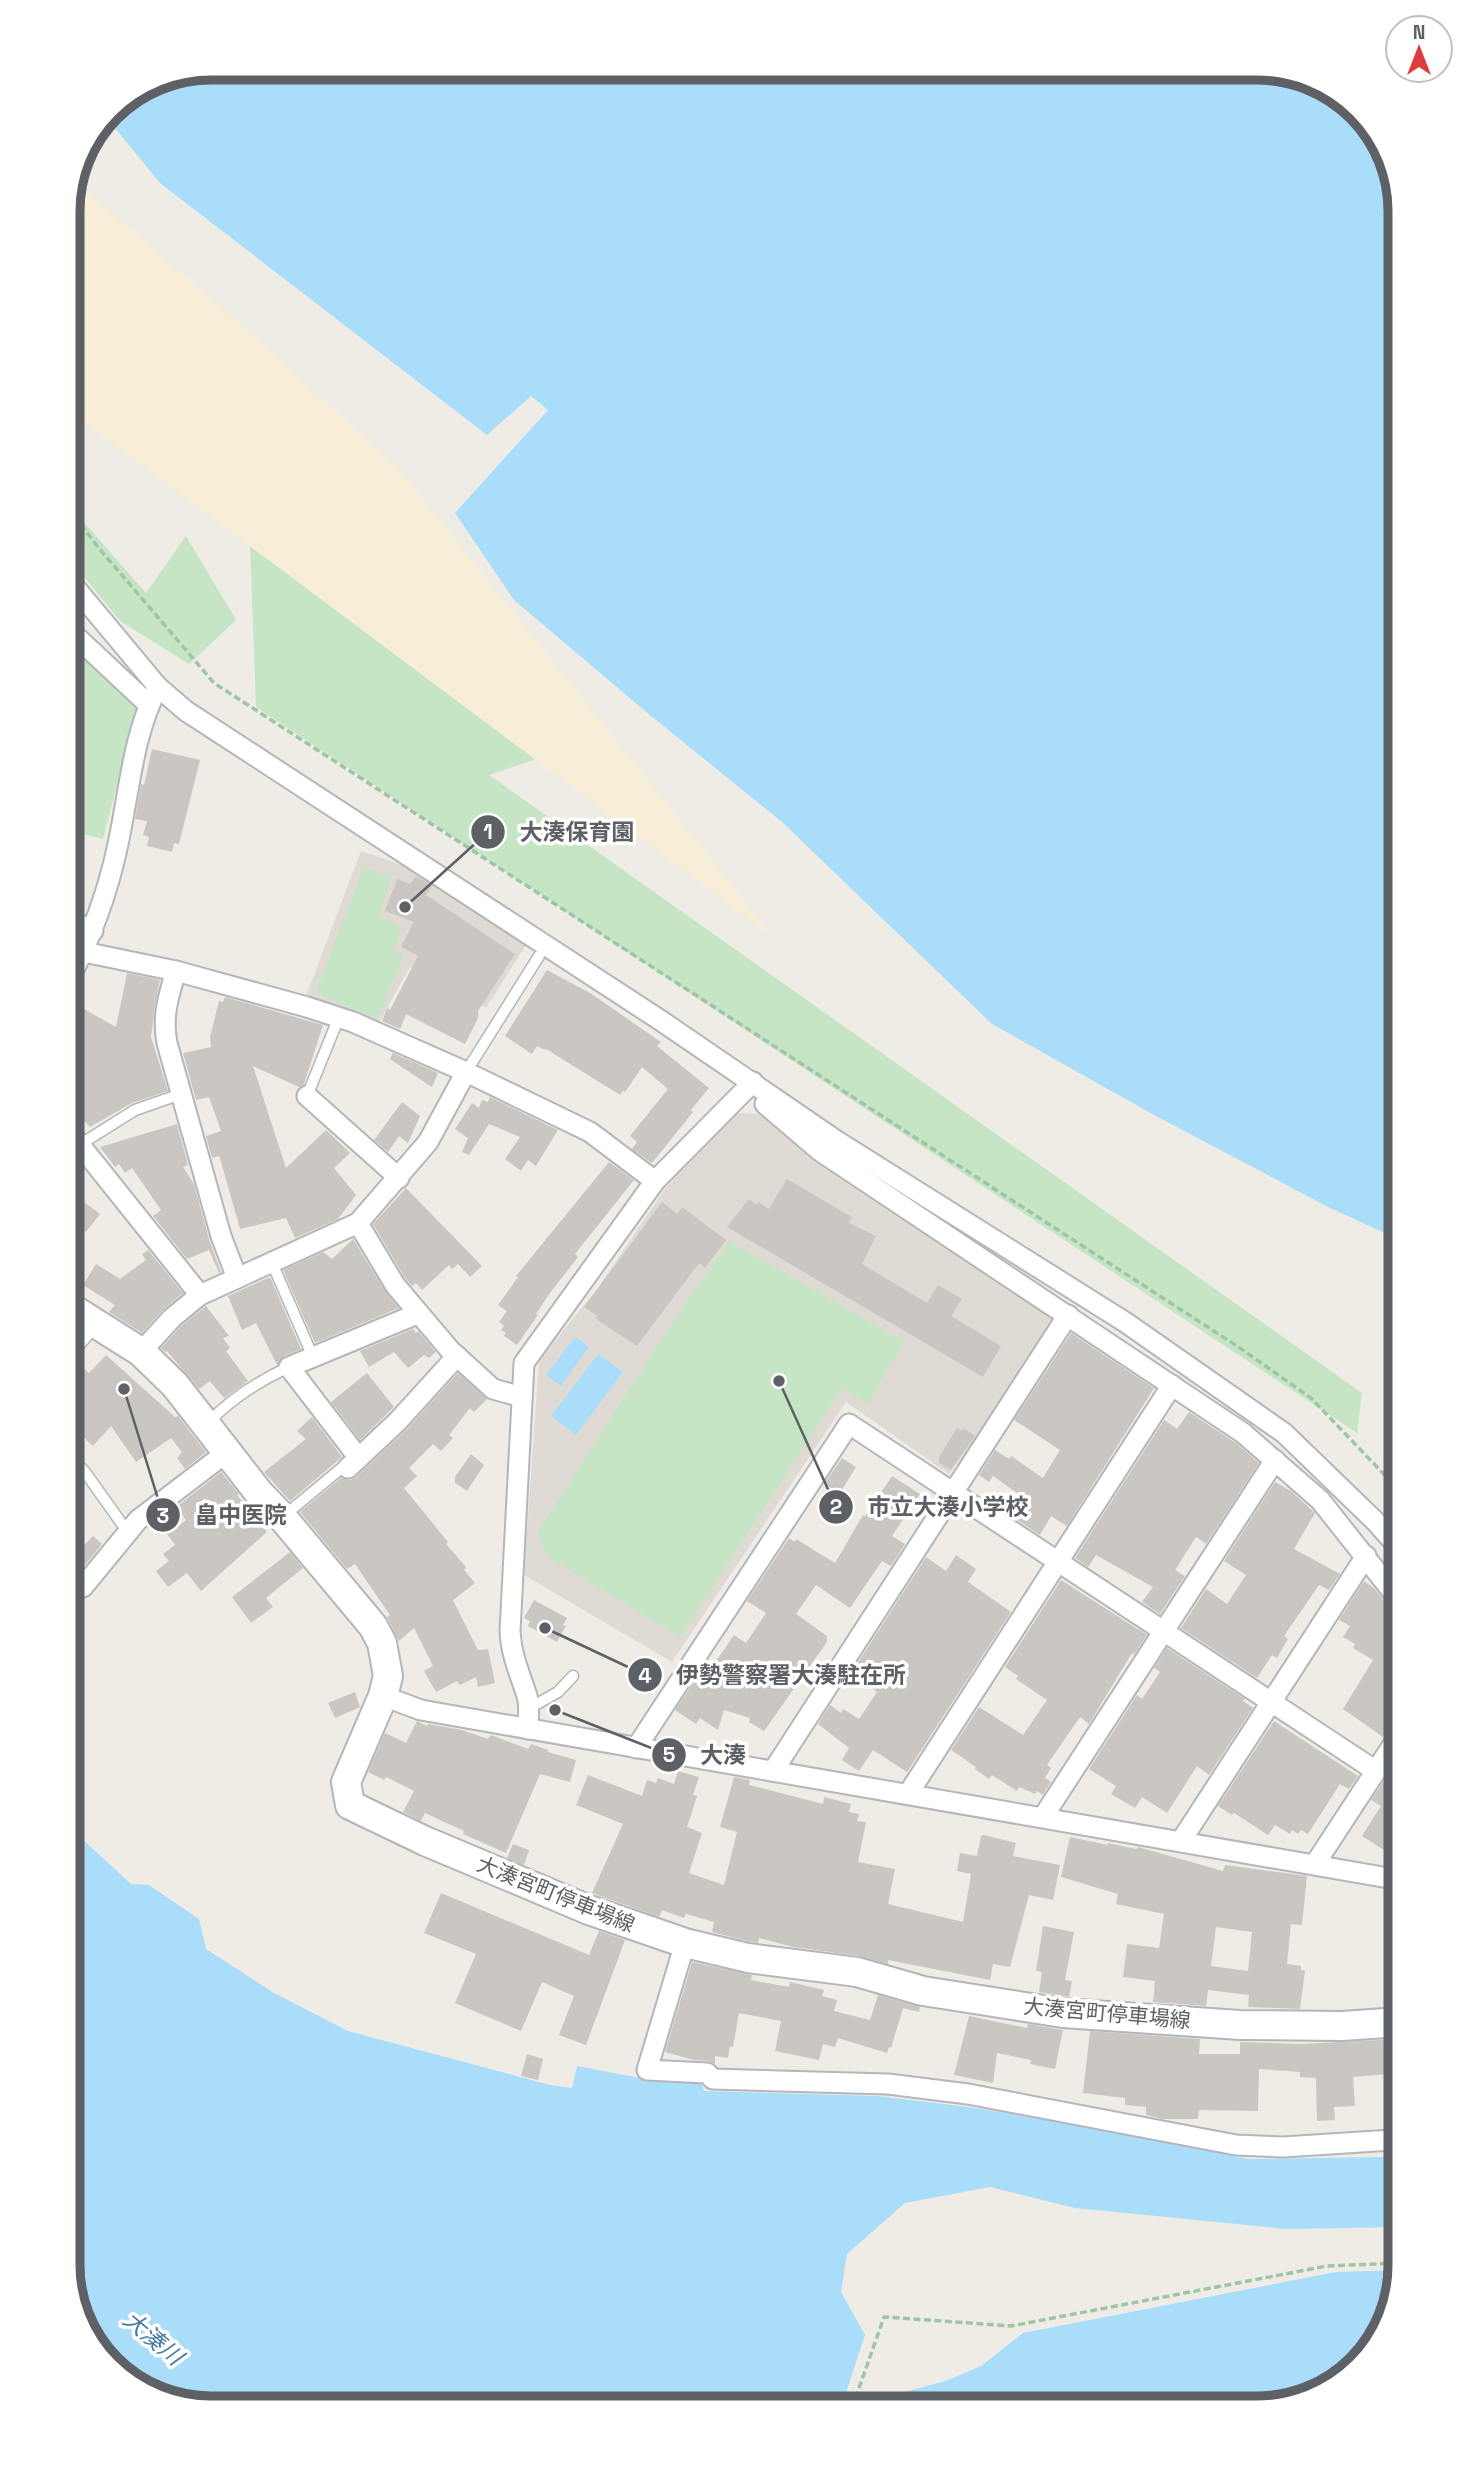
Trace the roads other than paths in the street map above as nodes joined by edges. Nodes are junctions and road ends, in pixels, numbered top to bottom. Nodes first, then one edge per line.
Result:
1 (81, 597) edge
2 (81, 639) edge
3 (153, 696) junction
4 (81, 925) edge
5 (93, 931) junction
6 (84, 952) junction
7 (540, 956) dead end
8 (81, 958) edge
9 (176, 971) junction
10 (339, 1017) junction
11 (466, 1072) junction
12 (749, 1085) junction
13 (181, 1094) junction
14 (307, 1096) joint
15 (81, 1135) edge
16 (81, 1144) edge
17 (399, 1178) junction
18 (655, 1181) junction
19 (358, 1223) junction
20 (272, 1263) junction
21 (237, 1278) junction
22 (200, 1295) junction
23 (80, 1313) edge
24 (417, 1314) junction
25 (1068, 1315) junction
26 (98, 1324) junction
27 (80, 1344) edge
28 (141, 1352) junction
29 (457, 1356) junction
30 (313, 1357) junction
31 (289, 1367) junction
32 (1172, 1385) junction
33 (522, 1397) junction
34 (206, 1425) junction
35 (227, 1452) junction
36 (1275, 1460) junction
37 (353, 1463) junction
38 (80, 1467) edge
39 (953, 1494) junction
40 (282, 1517) junction
41 (127, 1531) junction
42 (1388, 1536) edge
43 (1366, 1556) junction
44 (1058, 1563) junction
45 (80, 1585) edge
46 (1388, 1585) edge
47 (1165, 1632) junction
48 (573, 1676) dead end
49 (383, 1696) junction
50 (1272, 1702) junction
51 (528, 1719) junction
52 (636, 1748) junction
53 (1388, 1753) edge
54 (773, 1771) junction
55 (1376, 1772) junction
56 (908, 1794) junction
57 (1043, 1817) junction
58 (1181, 1841) junction
59 (1315, 1864) junction
60 (1388, 1878) edge
61 (685, 1943) junction
62 (1388, 2023) edge
63 (1388, 2140) edge

1 - 3 street
2 - 3 street
3 - 5 street
3 - 12 street
4 - 5 street
5 - 6 street
6 - 8 street
6 - 9 street
7 - 11 lane
9 - 10 street
9 - 13 street
10 - 11 street
10 - 14 lane
11 - 17 street
11 - 18 street
12 - 18 street
12 - 25 street
12 - 42 street
13 - 15 lane
13 - 21 street
14 - 17 street
16 - 22 street
17 - 19 street
18 - 33 street
19 - 20 street
19 - 24 street
20 - 21 street
20 - 30 lane
21 - 22 street
22 - 28 street
23 - 26 main road, 大湊宮町停車場線
24 - 29 street
24 - 30 street
25 - 32 street
25 - 39 street
26 - 27 lane
26 - 28 main road, 大湊宮町停車場線
28 - 34 main road, 大湊宮町停車場線
29 - 33 street
29 - 37 street
30 - 31 street
31 - 34 lane
31 - 37 street
32 - 36 street
32 - 44 street
33 - 51 street
34 - 35 main road, 大湊宮町停車場線
35 - 40 main road, 大湊宮町停車場線
35 - 41 street
36 - 43 street
36 - 47 street
37 - 40 lane
38 - 41 lane
39 - 44 street
39 - 52 street
39 - 54 street
40 - 49 main road, 大湊宮町停車場線
41 - 45 street
43 - 46 street
43 - 50 street
44 - 47 street
44 - 56 street
47 - 50 street
47 - 57 street
48 - 51 lane
49 - 51 street
49 - 61 main road, 大湊宮町停車場線
50 - 55 street
50 - 58 street
51 - 52 street
52 - 54 street
53 - 55 street
54 - 56 street
55 - 59 street
56 - 57 street
57 - 58 street
58 - 59 street
59 - 60 street
61 - 62 main road, 大湊宮町停車場線
61 - 63 street

